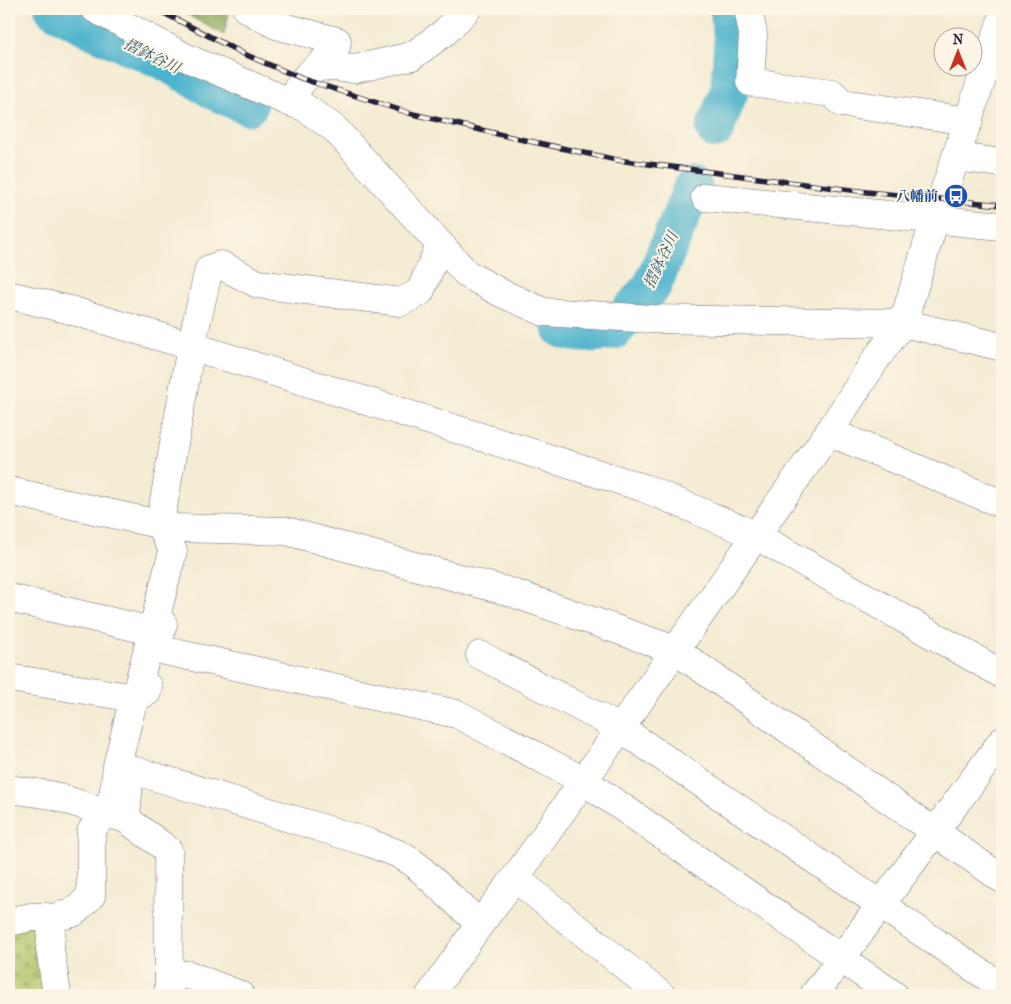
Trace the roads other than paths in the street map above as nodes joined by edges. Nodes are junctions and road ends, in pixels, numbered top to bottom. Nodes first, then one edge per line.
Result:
1 (95, 9) edge
2 (247, 9) edge
3 (467, 9) edge
4 (748, 9) edge
5 (1002, 19) edge
6 (319, 66) junction
7 (289, 102) junction
8 (969, 120) junction
9 (956, 157) junction
10 (1002, 163) edge
11 (705, 197) dead end
12 (935, 219) junction
13 (1002, 226) edge
14 (440, 245) junction
15 (9, 295) edge
16 (903, 323) junction
17 (192, 346) junction
18 (1002, 347) edge
19 (829, 432) junction
20 (9, 490) edge
21 (1002, 504) edge
22 (160, 524) junction
23 (755, 535) junction
24 (9, 598) edge
25 (154, 640) junction
26 (675, 650) junction
27 (480, 655) dead end
28 (1002, 674) edge
29 (9, 678) edge
30 (135, 698) junction
31 (620, 728) junction
32 (1002, 741) edge
33 (584, 781) junction
34 (9, 789) edge
35 (115, 816) junction
36 (935, 832) junction
37 (515, 878) junction
38 (1002, 879) edge
39 (881, 905) junction
40 (9, 922) edge
41 (52, 923) junction
42 (480, 924) junction
43 (841, 958) junction
44 (169, 985) edge
45 (1002, 986) edge
46 (57, 995) edge
47 (240, 995) edge
48 (430, 995) edge
49 (661, 995) edge
50 (814, 995) edge
51 (894, 995) edge

1 - 7 street
2 - 6 street
3 - 6 street
4 - 8 street
5 - 8 street
6 - 7 street
7 - 14 street
8 - 9 street
9 - 10 street
9 - 12 street
11 - 12 street
12 - 13 street
12 - 16 street
14 - 16 street
14 - 17 street
15 - 17 street
16 - 18 street
16 - 19 street
17 - 22 street
17 - 23 street
19 - 21 street
19 - 23 street
20 - 22 street
22 - 25 street
22 - 26 street
23 - 26 street
23 - 28 street
24 - 25 street
25 - 30 street
25 - 33 street
26 - 31 street
26 - 36 street
27 - 31 street
29 - 30 street
30 - 35 street
31 - 33 street
31 - 39 street
32 - 36 street
33 - 37 street
33 - 43 street
34 - 35 street
35 - 41 street
35 - 42 street
35 - 44 street
36 - 38 street
36 - 39 street
37 - 42 street
37 - 49 street
39 - 43 street
39 - 45 street
40 - 41 street
41 - 46 street
42 - 48 street
43 - 50 street
43 - 51 street
44 - 47 street

